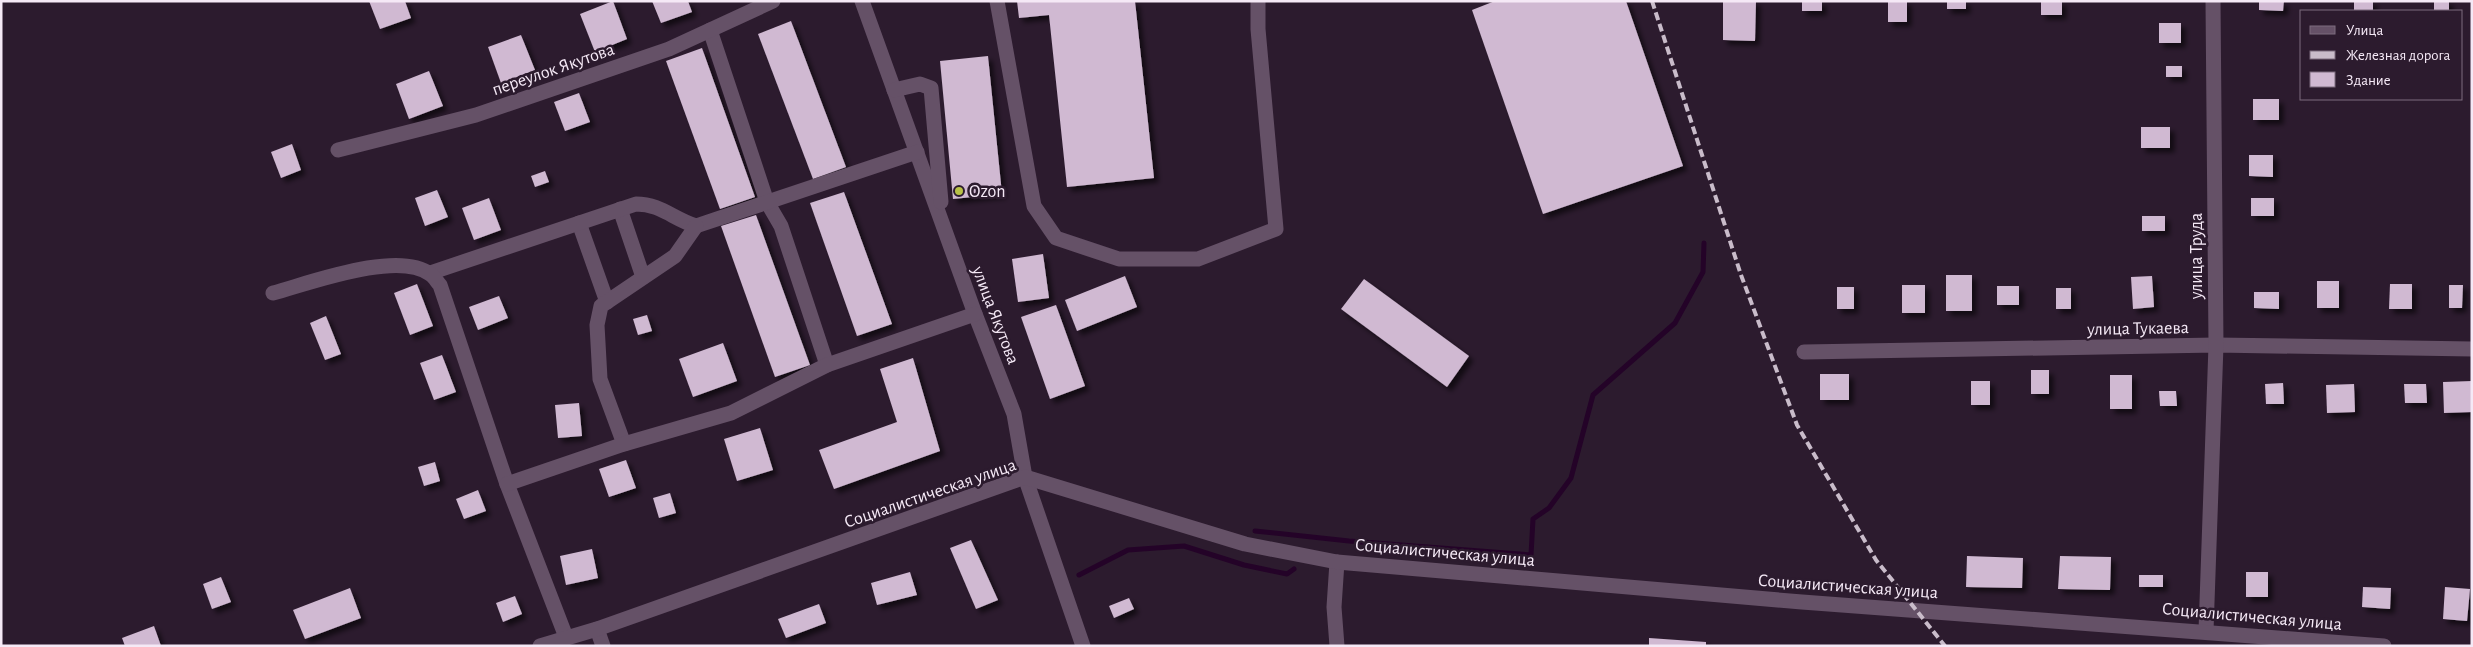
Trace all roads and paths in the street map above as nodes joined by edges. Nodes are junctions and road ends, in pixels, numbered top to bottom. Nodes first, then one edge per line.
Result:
1 (772, 1) edge
2 (862, 1) edge
3 (997, 1) edge
4 (1258, 1) edge
5 (2213, 1) edge
6 (710, 30) junction
7 (894, 90) junction
8 (338, 150) dead end
9 (917, 152) junction
10 (767, 202) junction
11 (620, 209) junction
12 (579, 223) junction
13 (942, 224) junction
14 (696, 226) junction
15 (430, 273) junction
16 (643, 277) junction
17 (273, 293) dead end
18 (607, 302) junction
19 (975, 314) junction
20 (2216, 345) junction
21 (2472, 349) edge
22 (1804, 352) dead end
23 (827, 365) junction
24 (624, 444) junction
25 (1025, 477) junction
26 (507, 484) junction
27 (1337, 562) junction
28 (597, 629) junction
29 (2206, 631) junction
30 (566, 637) junction
31 (540, 646) edge
32 (603, 646) edge
33 (1083, 646) edge
34 (1337, 646) edge
35 (2384, 646) edge

1 - 6 street, переулок Якутова
2 - 7 street, улица Якутова
3 - 4 street
5 - 20 street, улица Труда
6 - 8 street, переулок Якутова
6 - 10 street
7 - 9 street, улица Якутова
7 - 13 street
9 - 10 street
9 - 13 street, улица Якутова
10 - 14 street
10 - 23 street
11 - 12 street
11 - 14 street
11 - 16 street
12 - 15 street
12 - 18 street
13 - 19 street, улица Якутова
14 - 16 street
15 - 17 street
15 - 26 street
16 - 18 street
18 - 24 street
19 - 23 street
19 - 25 street, улица Якутова
20 - 21 street, улица Тукаева
20 - 22 street, улица Тукаева
20 - 29 street, улица Труда
23 - 24 street
24 - 26 street
25 - 27 street, Социалистическая улица
25 - 28 street, Социалистическая улица
25 - 33 street, улица Якутова
26 - 30 street
27 - 29 street, Социалистическая улица
27 - 34 street
28 - 30 street, Социалистическая улица
28 - 32 street
29 - 35 street, Социалистическая улица
30 - 31 street, Социалистическая улица

